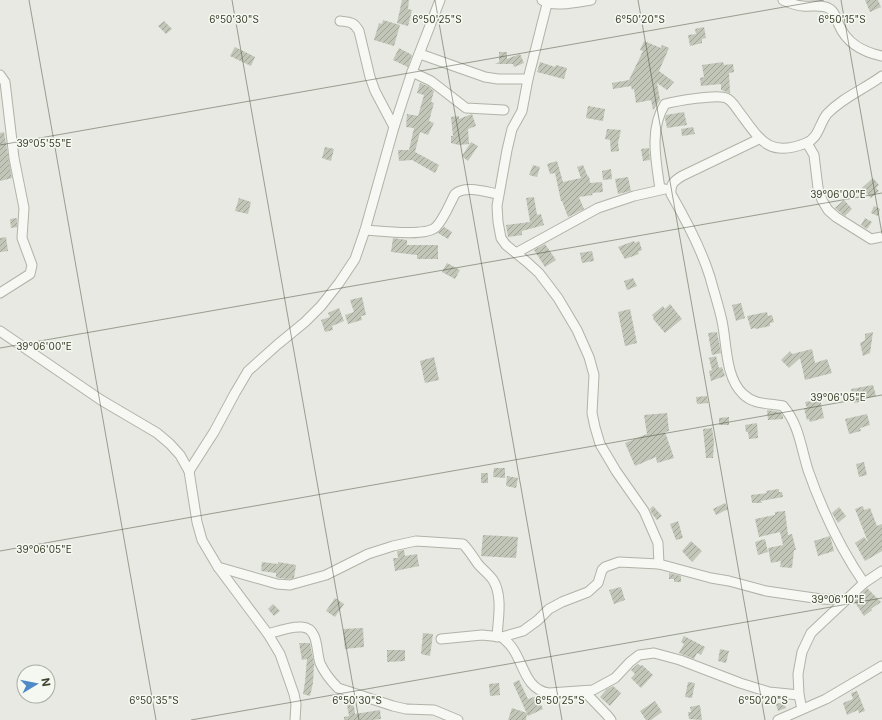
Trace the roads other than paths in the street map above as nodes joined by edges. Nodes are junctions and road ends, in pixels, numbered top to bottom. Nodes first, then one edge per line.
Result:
1 (440, 0) edge
2 (591, 0) edge
3 (783, 0) edge
4 (545, 2) edge
5 (340, 21) dead end
6 (420, 54) junction
7 (882, 56) edge
8 (412, 72) junction
9 (0, 75) edge
10 (882, 76) edge
11 (528, 79) junction
12 (504, 110) dead end
13 (394, 126) junction
14 (759, 139) junction
15 (807, 143) junction
16 (670, 188) junction
17 (660, 189) junction
18 (498, 194) junction
19 (365, 230) junction
20 (882, 237) edge
21 (516, 253) junction
22 (0, 293) edge
23 (0, 331) edge
24 (189, 471) junction
25 (659, 564) junction
26 (218, 567) junction
27 (882, 570) edge
28 (864, 583) junction
29 (846, 600) junction
30 (268, 634) junction
31 (500, 637) junction
32 (441, 638) dead end
33 (882, 666) edge
34 (584, 691) junction
35 (798, 695) junction
36 (802, 709) junction
37 (791, 717) edge
38 (295, 720) edge
39 (458, 720) edge
40 (611, 720) edge
41 (778, 720) edge

1 - 6 street
2 - 4 street
3 - 7 street
4 - 11 street
5 - 13 street
6 - 8 street
6 - 11 street
8 - 12 street
8 - 13 street
9 - 22 street
10 - 15 street
11 - 18 street
13 - 19 street
14 - 15 street
14 - 16 street
14 - 17 street
15 - 20 street
16 - 17 street
16 - 28 street
17 - 21 street
18 - 19 street
18 - 21 street
19 - 24 street
21 - 25 street
23 - 24 street
24 - 26 street
25 - 29 street
25 - 31 street
26 - 30 street
26 - 31 street
27 - 28 street
28 - 29 street
29 - 35 street
30 - 38 street
30 - 39 street
31 - 32 street
31 - 34 street
33 - 36 street
34 - 35 street
34 - 40 street
35 - 36 street
36 - 37 street
37 - 41 street

